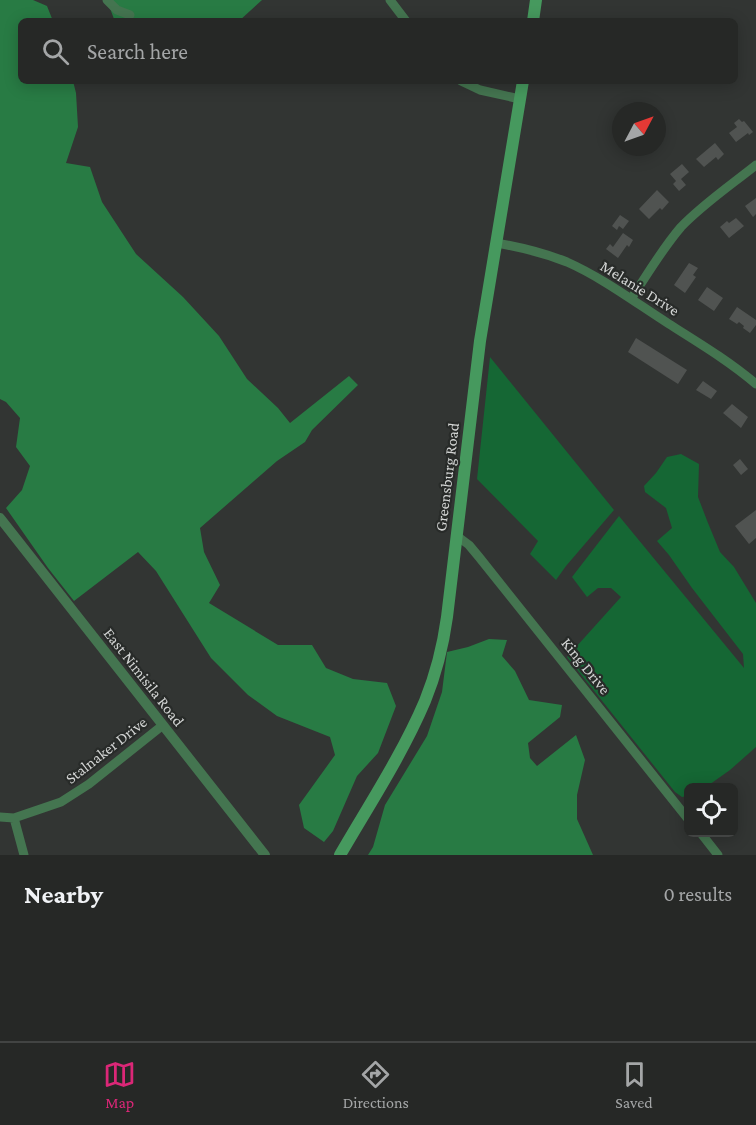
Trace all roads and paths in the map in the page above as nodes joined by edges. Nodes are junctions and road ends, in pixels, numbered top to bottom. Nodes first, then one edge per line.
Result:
1 (107, 0) edge
2 (390, 0) edge
3 (536, 0) edge
4 (130, 15) dead end
5 (404, 18) edge
6 (533, 18) edge
7 (467, 84) edge
8 (522, 84) edge
9 (520, 99) junction
10 (756, 165) edge
11 (496, 243) junction
12 (631, 299) junction
13 (756, 384) edge
14 (0, 518) edge
15 (457, 536) junction
16 (163, 725) junction
17 (684, 814) edge
18 (0, 817) edge
19 (14, 818) junction
20 (704, 837) edge
21 (24, 855) edge
22 (265, 855) edge
23 (340, 855) edge
24 (718, 855) edge

1 - 4 street
2 - 5 street
3 - 6 main road
7 - 9 street
8 - 9 main road, Greensburg Road
9 - 11 main road, Greensburg Road
10 - 12 street
11 - 12 street, Melanie Drive
11 - 15 main road, Greensburg Road
12 - 13 street, Melanie Drive
14 - 16 street, East Nimisila Road
15 - 17 street, King Drive
15 - 23 main road, Greensburg Road
16 - 19 street, Stalnaker Drive
16 - 22 street, East Nimisila Road
18 - 19 street, Stalnaker Drive
19 - 21 street
20 - 24 street

